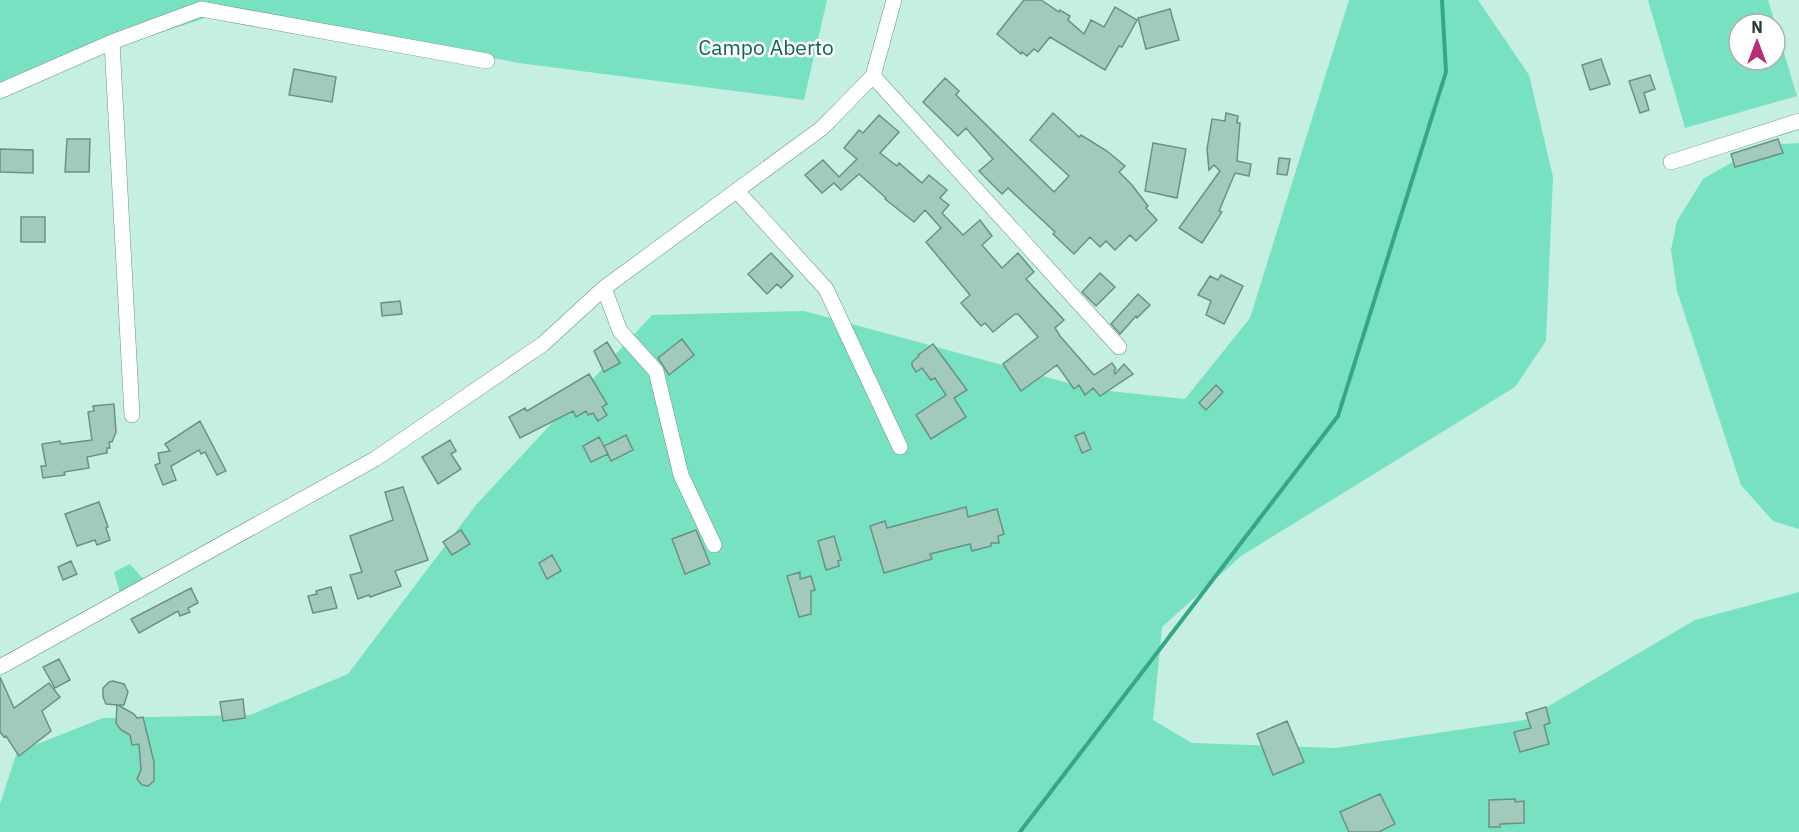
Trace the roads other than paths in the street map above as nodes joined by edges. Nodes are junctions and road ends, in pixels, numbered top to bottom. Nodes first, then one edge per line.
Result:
1 (894, 0) edge
2 (112, 42) junction
3 (487, 61) dead end
4 (873, 76) junction
5 (0, 91) edge
6 (1799, 121) edge
7 (1671, 162) dead end
8 (737, 191) junction
9 (604, 288) junction
10 (1119, 347) dead end
11 (132, 415) dead end
12 (900, 447) dead end
13 (714, 545) dead end
14 (0, 667) edge

1 - 4 street
2 - 3 street
2 - 5 street
2 - 11 street
4 - 8 street
4 - 10 street
6 - 7 street
8 - 9 street
8 - 12 street
9 - 13 street
9 - 14 street

